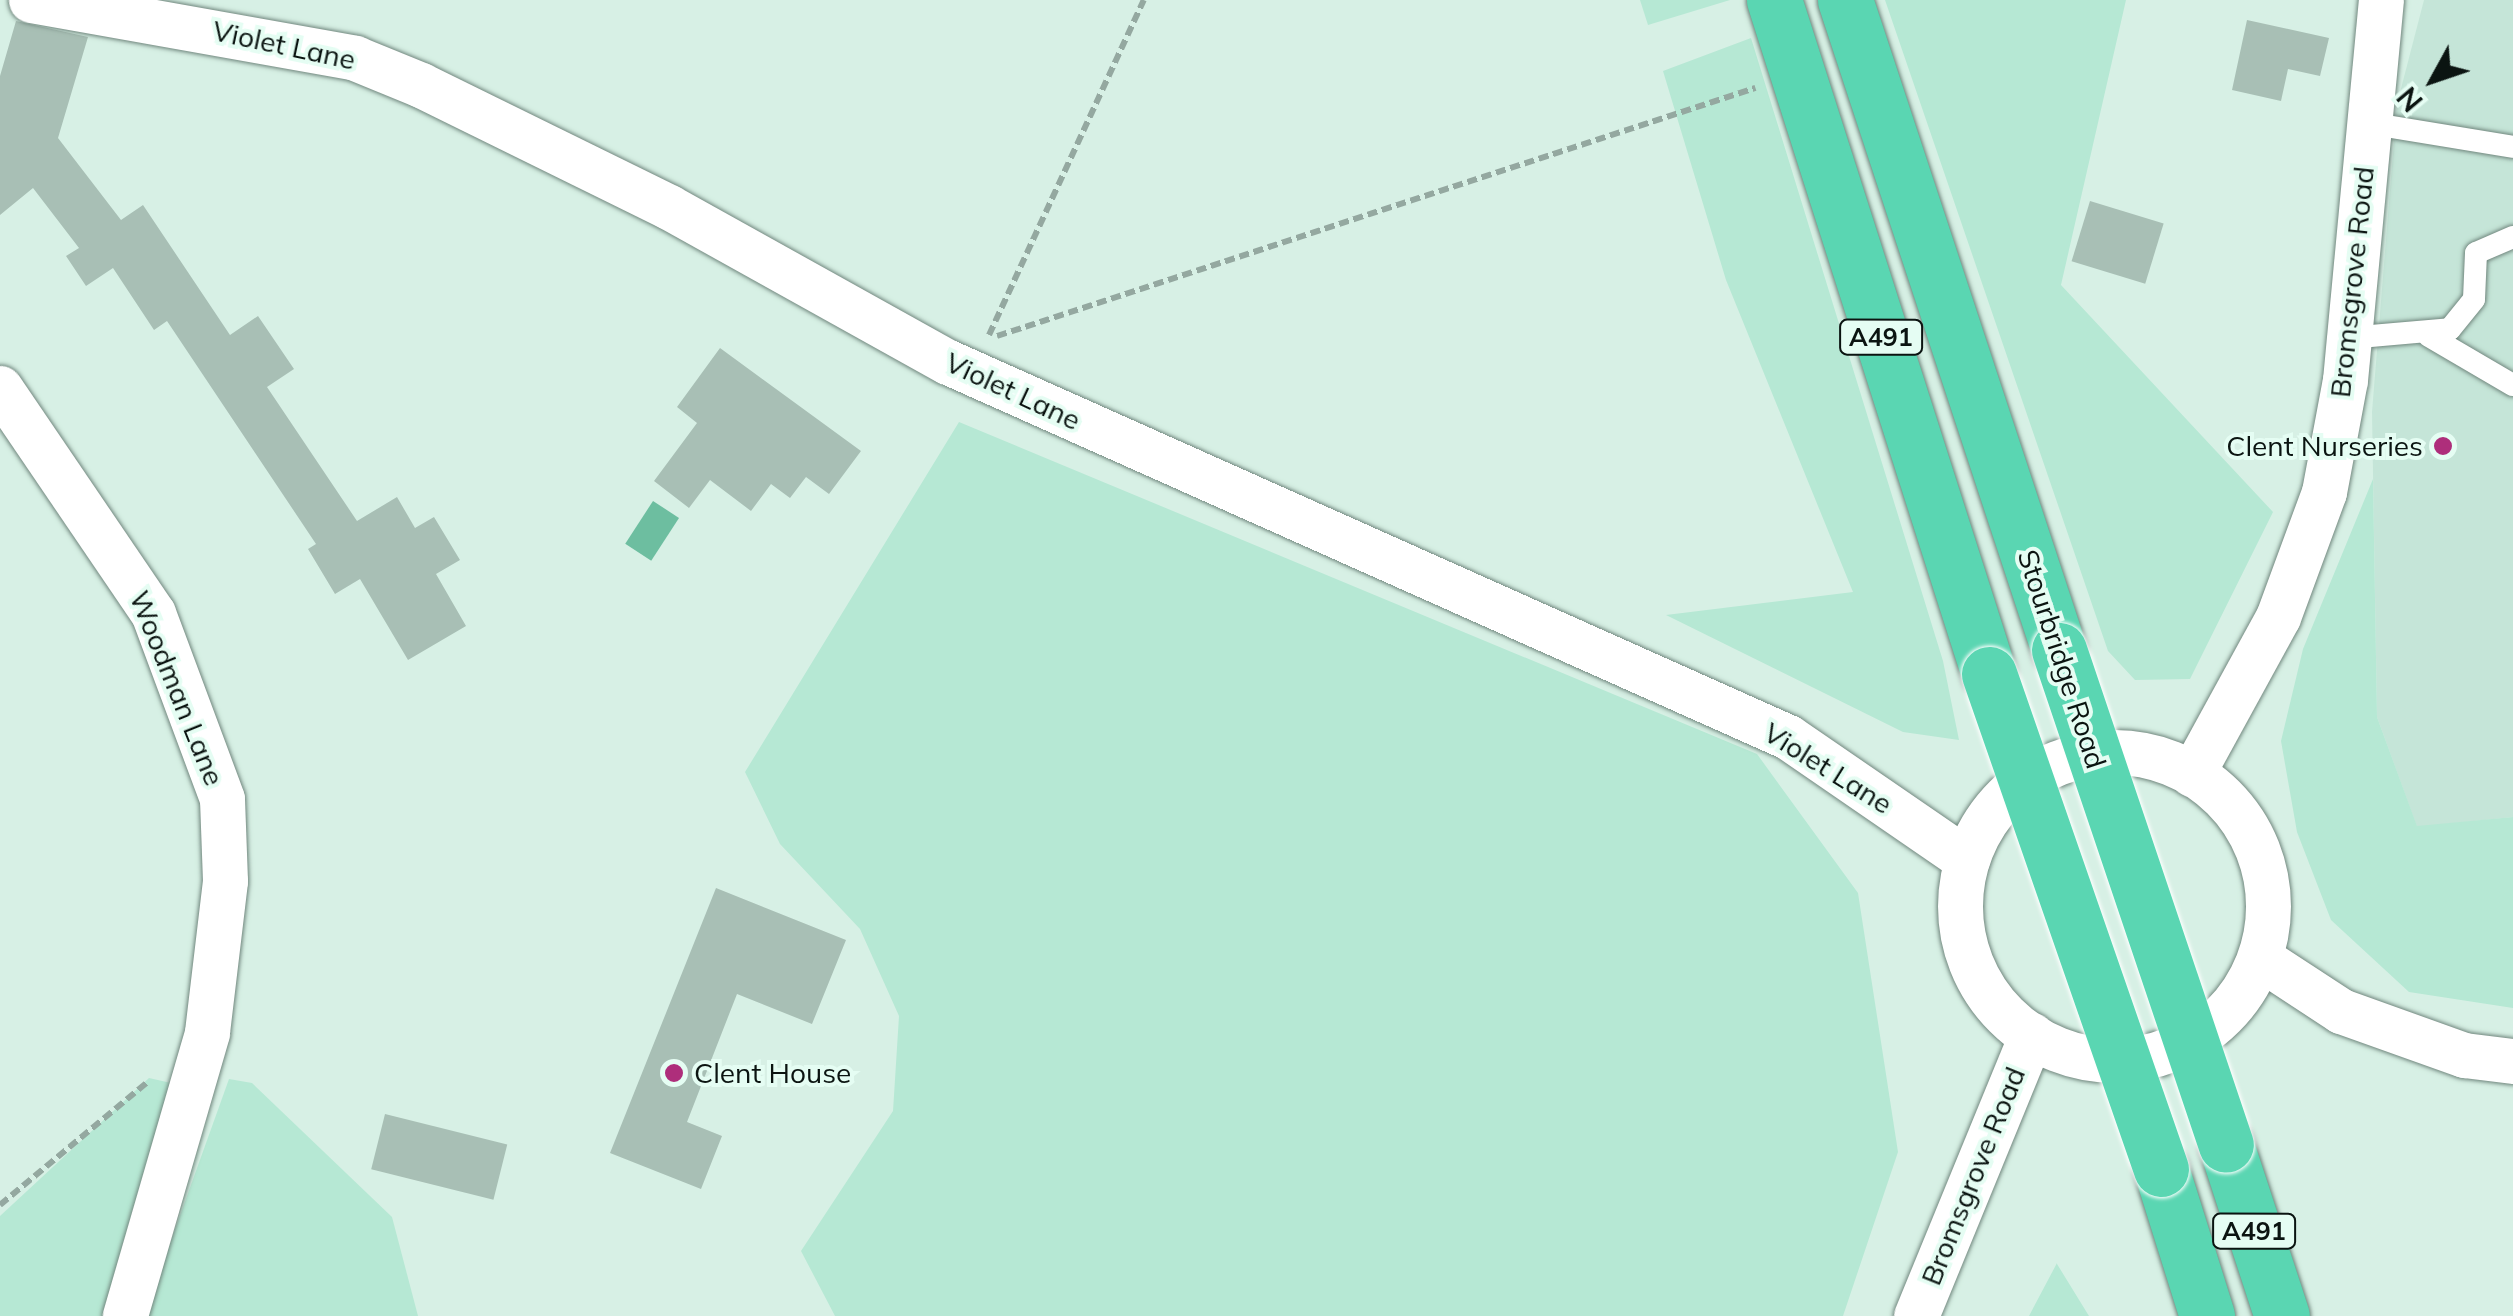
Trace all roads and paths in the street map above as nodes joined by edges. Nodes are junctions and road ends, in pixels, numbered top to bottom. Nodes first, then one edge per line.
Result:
1 (32, 0) edge
2 (1144, 0) edge
3 (1774, 0) edge
4 (1845, 0) edge
5 (2381, 0) edge
6 (1797, 74) junction
7 (2367, 123) junction
8 (2513, 147) edge
9 (2513, 238) edge
10 (2429, 336) junction
11 (2348, 338) junction
12 (2513, 385) edge
13 (0, 388) edge
14 (2192, 774) junction
15 (1967, 860) junction
16 (2260, 958) junction
17 (207, 1033) junction
18 (2031, 1035) junction
19 (2513, 1061) edge
20 (0, 1205) edge
21 (125, 1316) edge
22 (1916, 1316) edge
23 (2208, 1316) edge
24 (2282, 1316) edge

1 - 15 street, Violet Lane
2 - 6 path
3 - 6 highway, A491
4 - 24 highway, Stourbridge Road / A491, bridge
5 - 7 street, Bromsgrove Road
6 - 23 highway, A491, bridge
7 - 8 lane
7 - 11 street, Bromsgrove Road
9 - 10 lane
10 - 11 lane
10 - 12 lane
11 - 14 street, Bromsgrove Road
13 - 17 street, Woodman Lane
14 - 15 street
14 - 16 street
15 - 18 street
16 - 18 street
16 - 19 street
17 - 20 path
17 - 21 street, Woodman Lane
18 - 22 street, Bromsgrove Road

